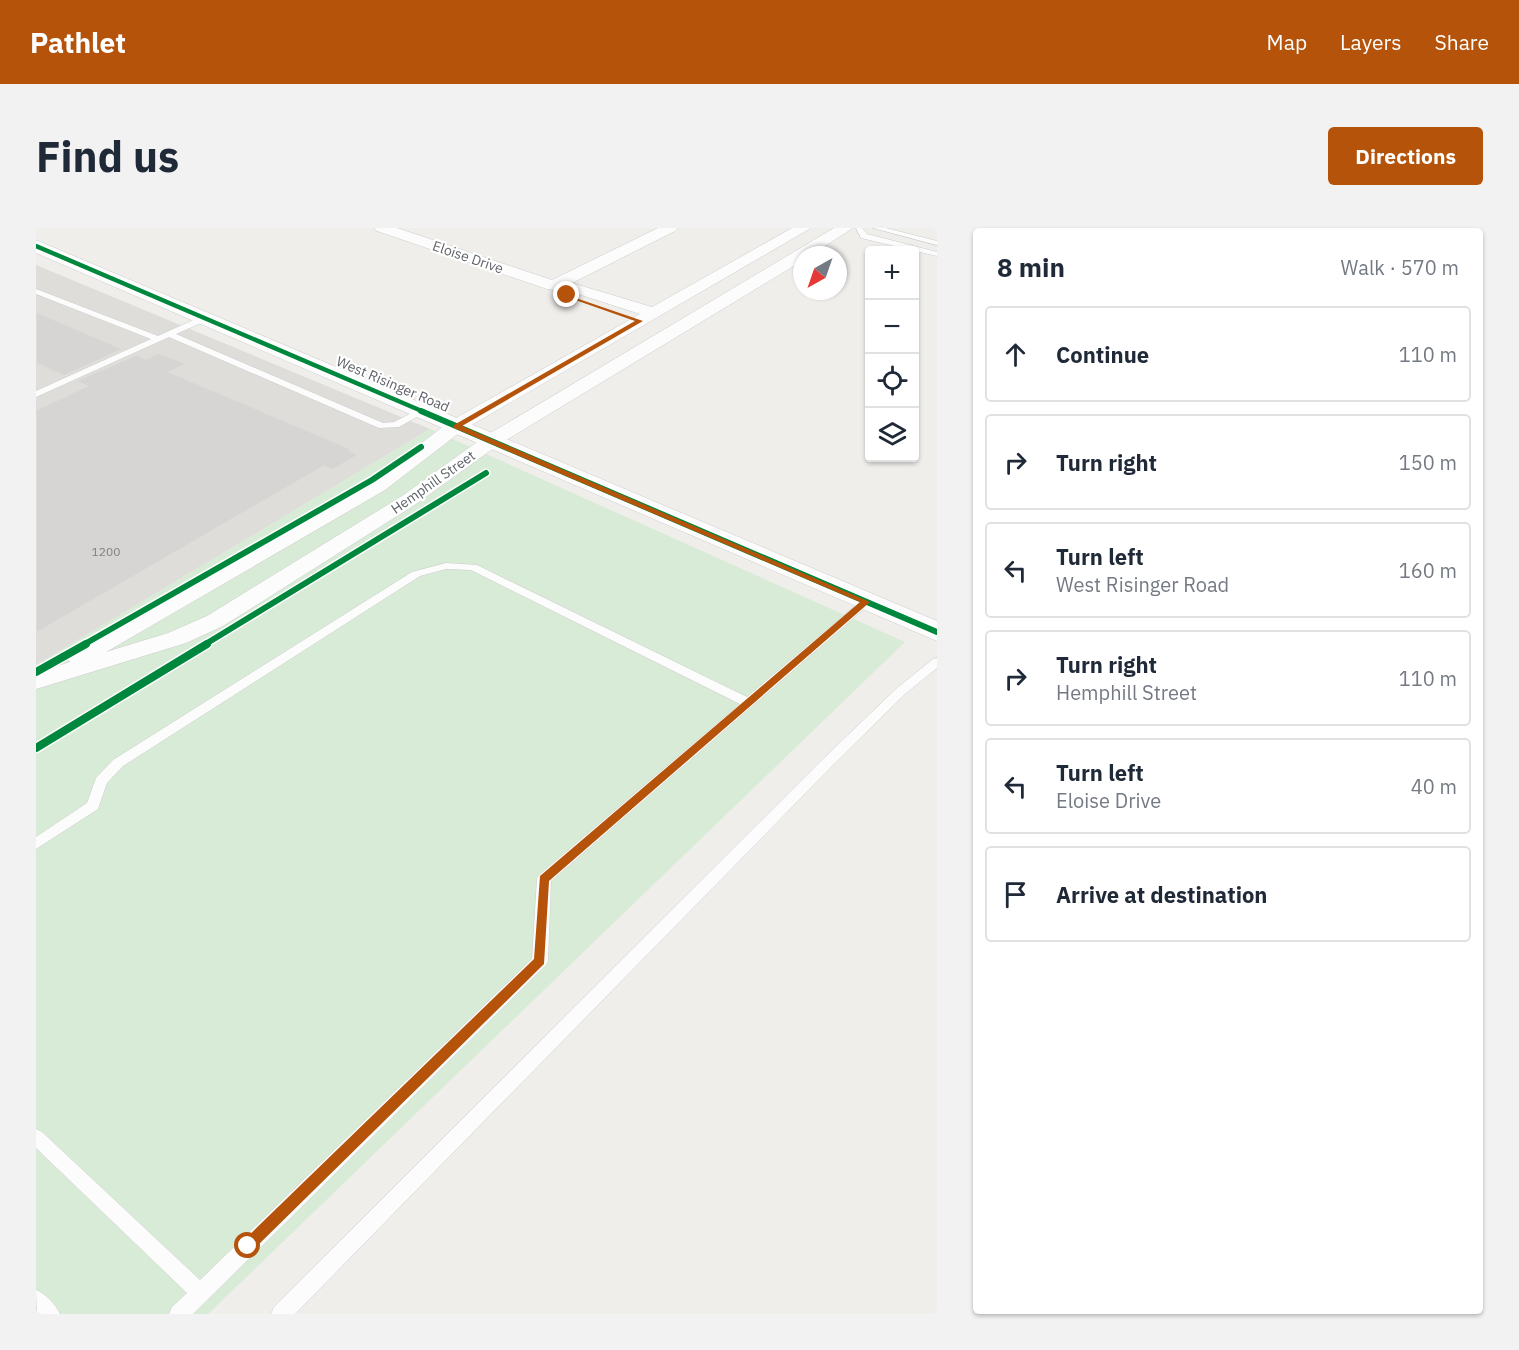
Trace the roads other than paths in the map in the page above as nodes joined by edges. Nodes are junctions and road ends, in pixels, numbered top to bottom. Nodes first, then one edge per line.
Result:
1 (382, 228) edge
2 (670, 228) edge
3 (802, 228) edge
4 (845, 228) edge
5 (858, 228) edge
6 (872, 228) edge
7 (877, 228) edge
8 (937, 243) edge
9 (36, 246) edge
10 (937, 254) edge
11 (553, 286) junction
12 (36, 291) edge
13 (647, 317) junction
14 (205, 318) junction
15 (169, 334) junction
16 (158, 339) junction
17 (36, 394) edge
18 (422, 411) junction
19 (456, 426) junction
20 (491, 441) junction
21 (866, 602) junction
22 (937, 632) edge
23 (937, 662) edge
24 (36, 681) edge
25 (748, 703) junction
26 (36, 844) edge
27 (36, 1137) edge
28 (200, 1293) junction
29 (36, 1299) edge
30 (50, 1314) edge
31 (178, 1314) edge
32 (281, 1314) edge

1 - 11 street, Eloise Drive
2 - 11 street
3 - 13 street, Hemphill Street
4 - 20 street, Hemphill Street
5 - 6 lane
5 - 10 lane
7 - 8 lane
9 - 14 street, West Risinger Road
11 - 13 street, Eloise Drive
12 - 16 lane
13 - 19 street, Hemphill Street
14 - 15 lane
14 - 18 street, West Risinger Road
15 - 16 lane
15 - 18 lane
16 - 17 lane
18 - 19 street, West Risinger Road
19 - 20 street, West Risinger Road
19 - 24 street, Hemphill Street
20 - 21 street, West Risinger Road
20 - 24 street, Hemphill Street
21 - 22 street, West Risinger Road
21 - 25 lane
23 - 32 lane
25 - 26 lane
25 - 28 lane
27 - 28 lane
28 - 31 lane
29 - 30 lane

